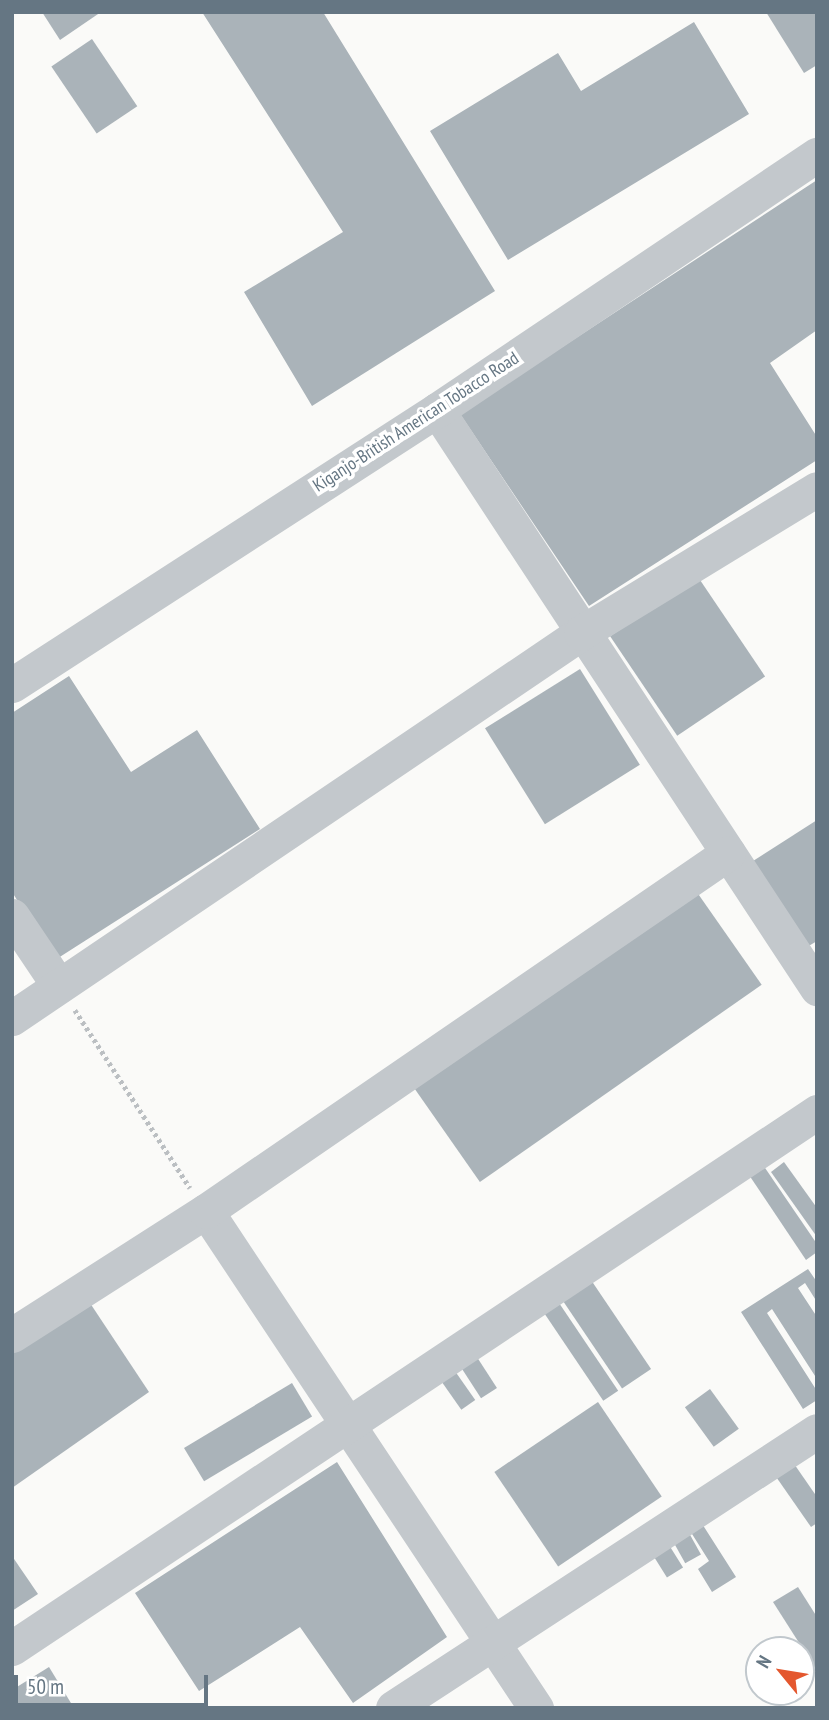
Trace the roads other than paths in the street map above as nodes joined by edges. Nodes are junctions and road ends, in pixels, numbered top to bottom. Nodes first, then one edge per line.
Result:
1 (817, 155) edge
2 (437, 410) junction
3 (817, 489) edge
4 (581, 633) junction
5 (12, 685) edge
6 (728, 853) junction
7 (12, 916) edge
8 (59, 986) junction
9 (817, 988) edge
10 (12, 1018) edge
11 (817, 1112) edge
12 (206, 1211) junction
13 (12, 1335) edge
14 (344, 1423) junction
15 (817, 1432) edge
16 (495, 1643) junction
17 (12, 1648) edge
18 (393, 1708) edge
19 (536, 1708) edge

1 - 2 street, Kiganjo-British American Tobacco Road
2 - 4 street
2 - 5 street, Kiganjo-British American Tobacco Road
3 - 4 street
4 - 6 street
4 - 8 street
6 - 9 street
6 - 12 street
7 - 8 street
8 - 10 street
11 - 14 street
12 - 13 street
12 - 14 street
14 - 16 street
14 - 17 street
15 - 16 street
16 - 18 street
16 - 19 street

